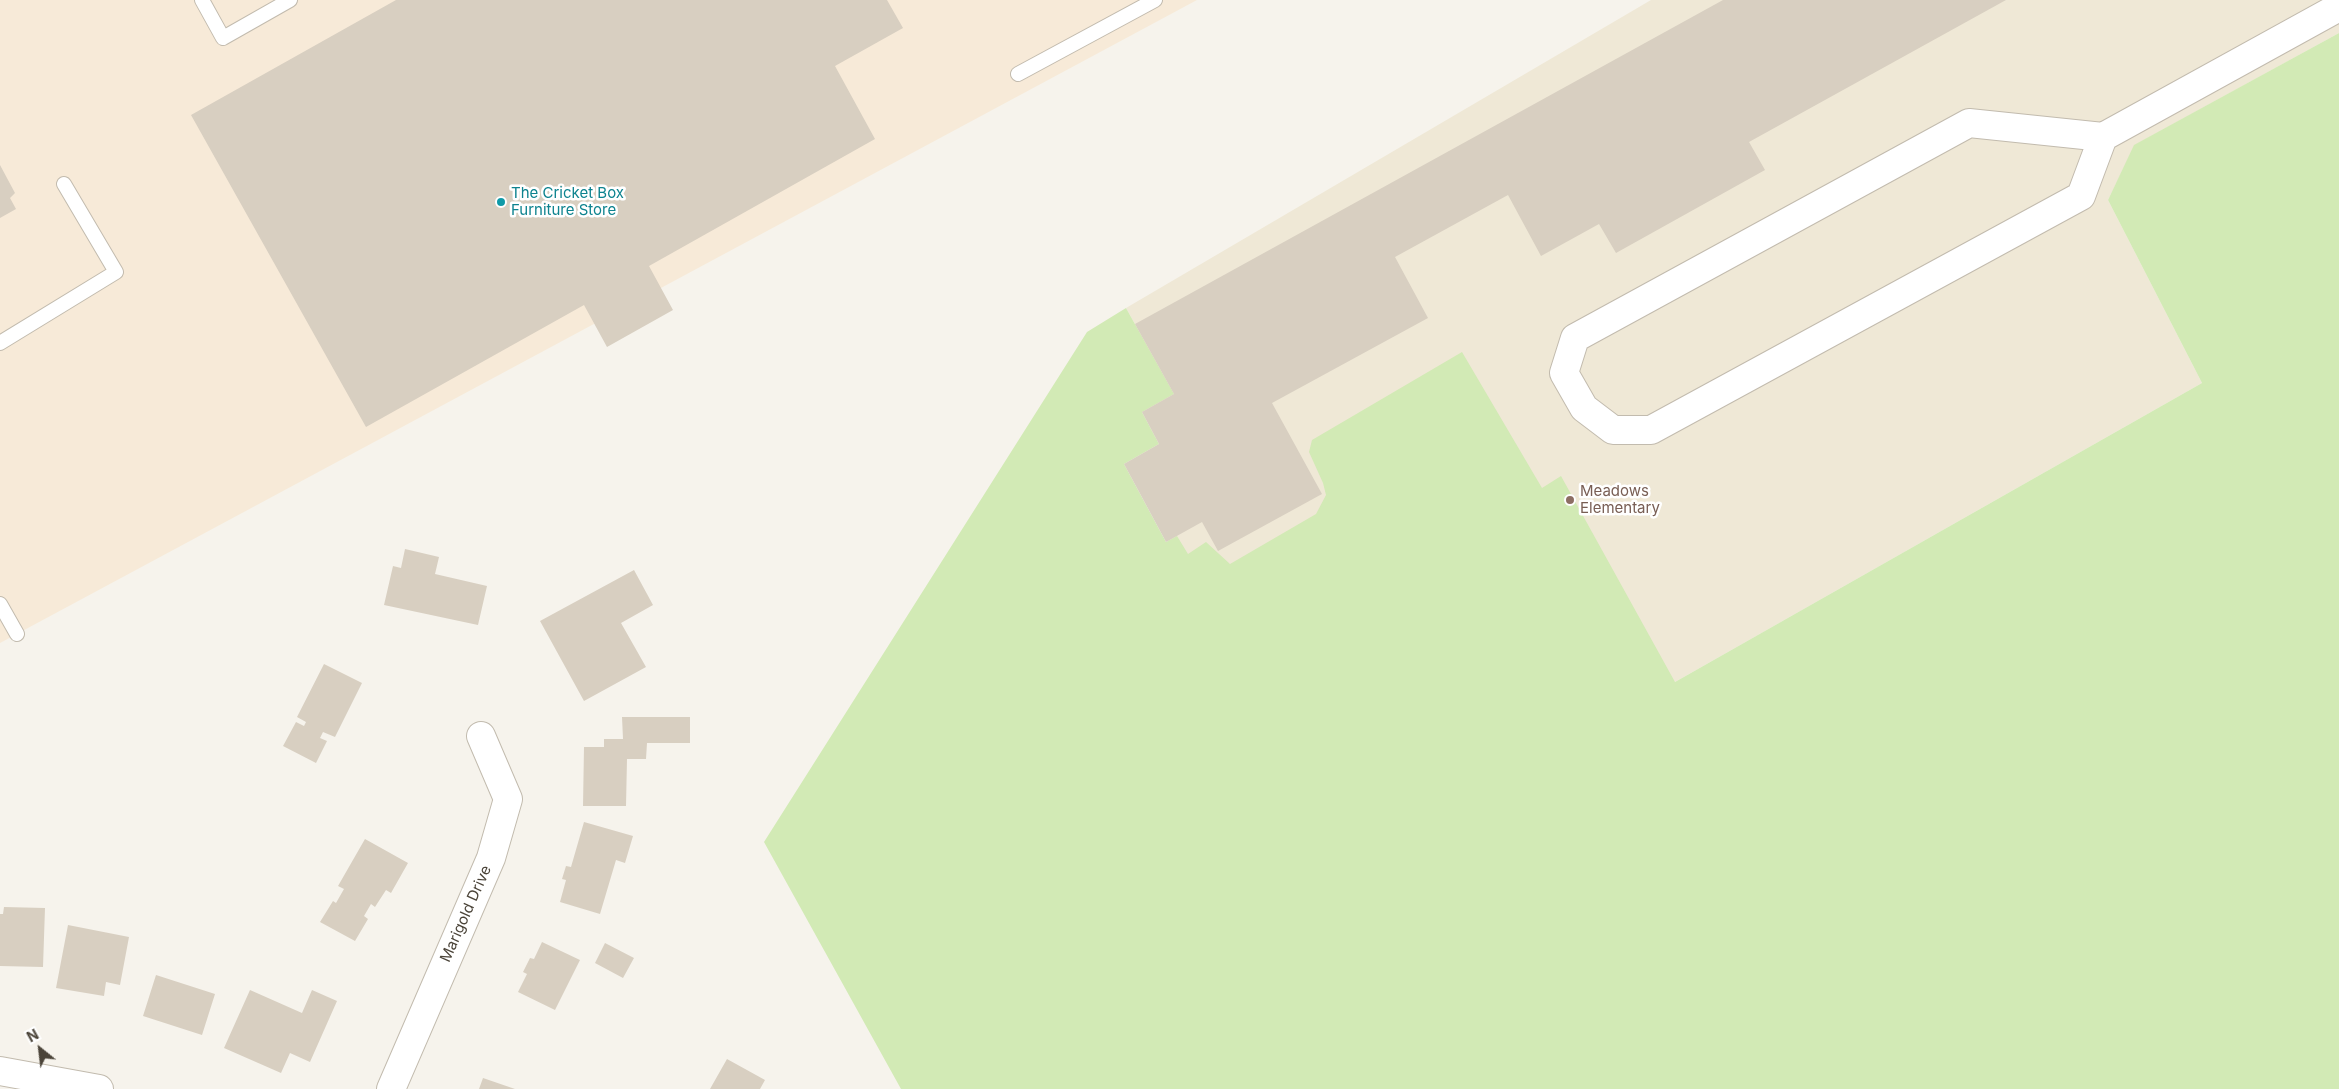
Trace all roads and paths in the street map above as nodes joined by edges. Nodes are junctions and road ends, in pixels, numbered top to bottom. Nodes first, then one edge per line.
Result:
1 (202, 0) edge
2 (290, 0) edge
3 (1155, 0) edge
4 (2339, 7) edge
5 (1018, 74) dead end
6 (2104, 137) junction
7 (64, 184) dead end
8 (0, 343) edge
9 (0, 604) edge
10 (17, 634) dead end
11 (481, 736) dead end
12 (0, 1072) edge
13 (98, 1089) edge
14 (390, 1089) edge

1 - 2 lane
3 - 5 lane
4 - 6 street
6 - 6 street
7 - 8 lane
9 - 10 lane
11 - 14 street, Marigold Drive
12 - 13 street

